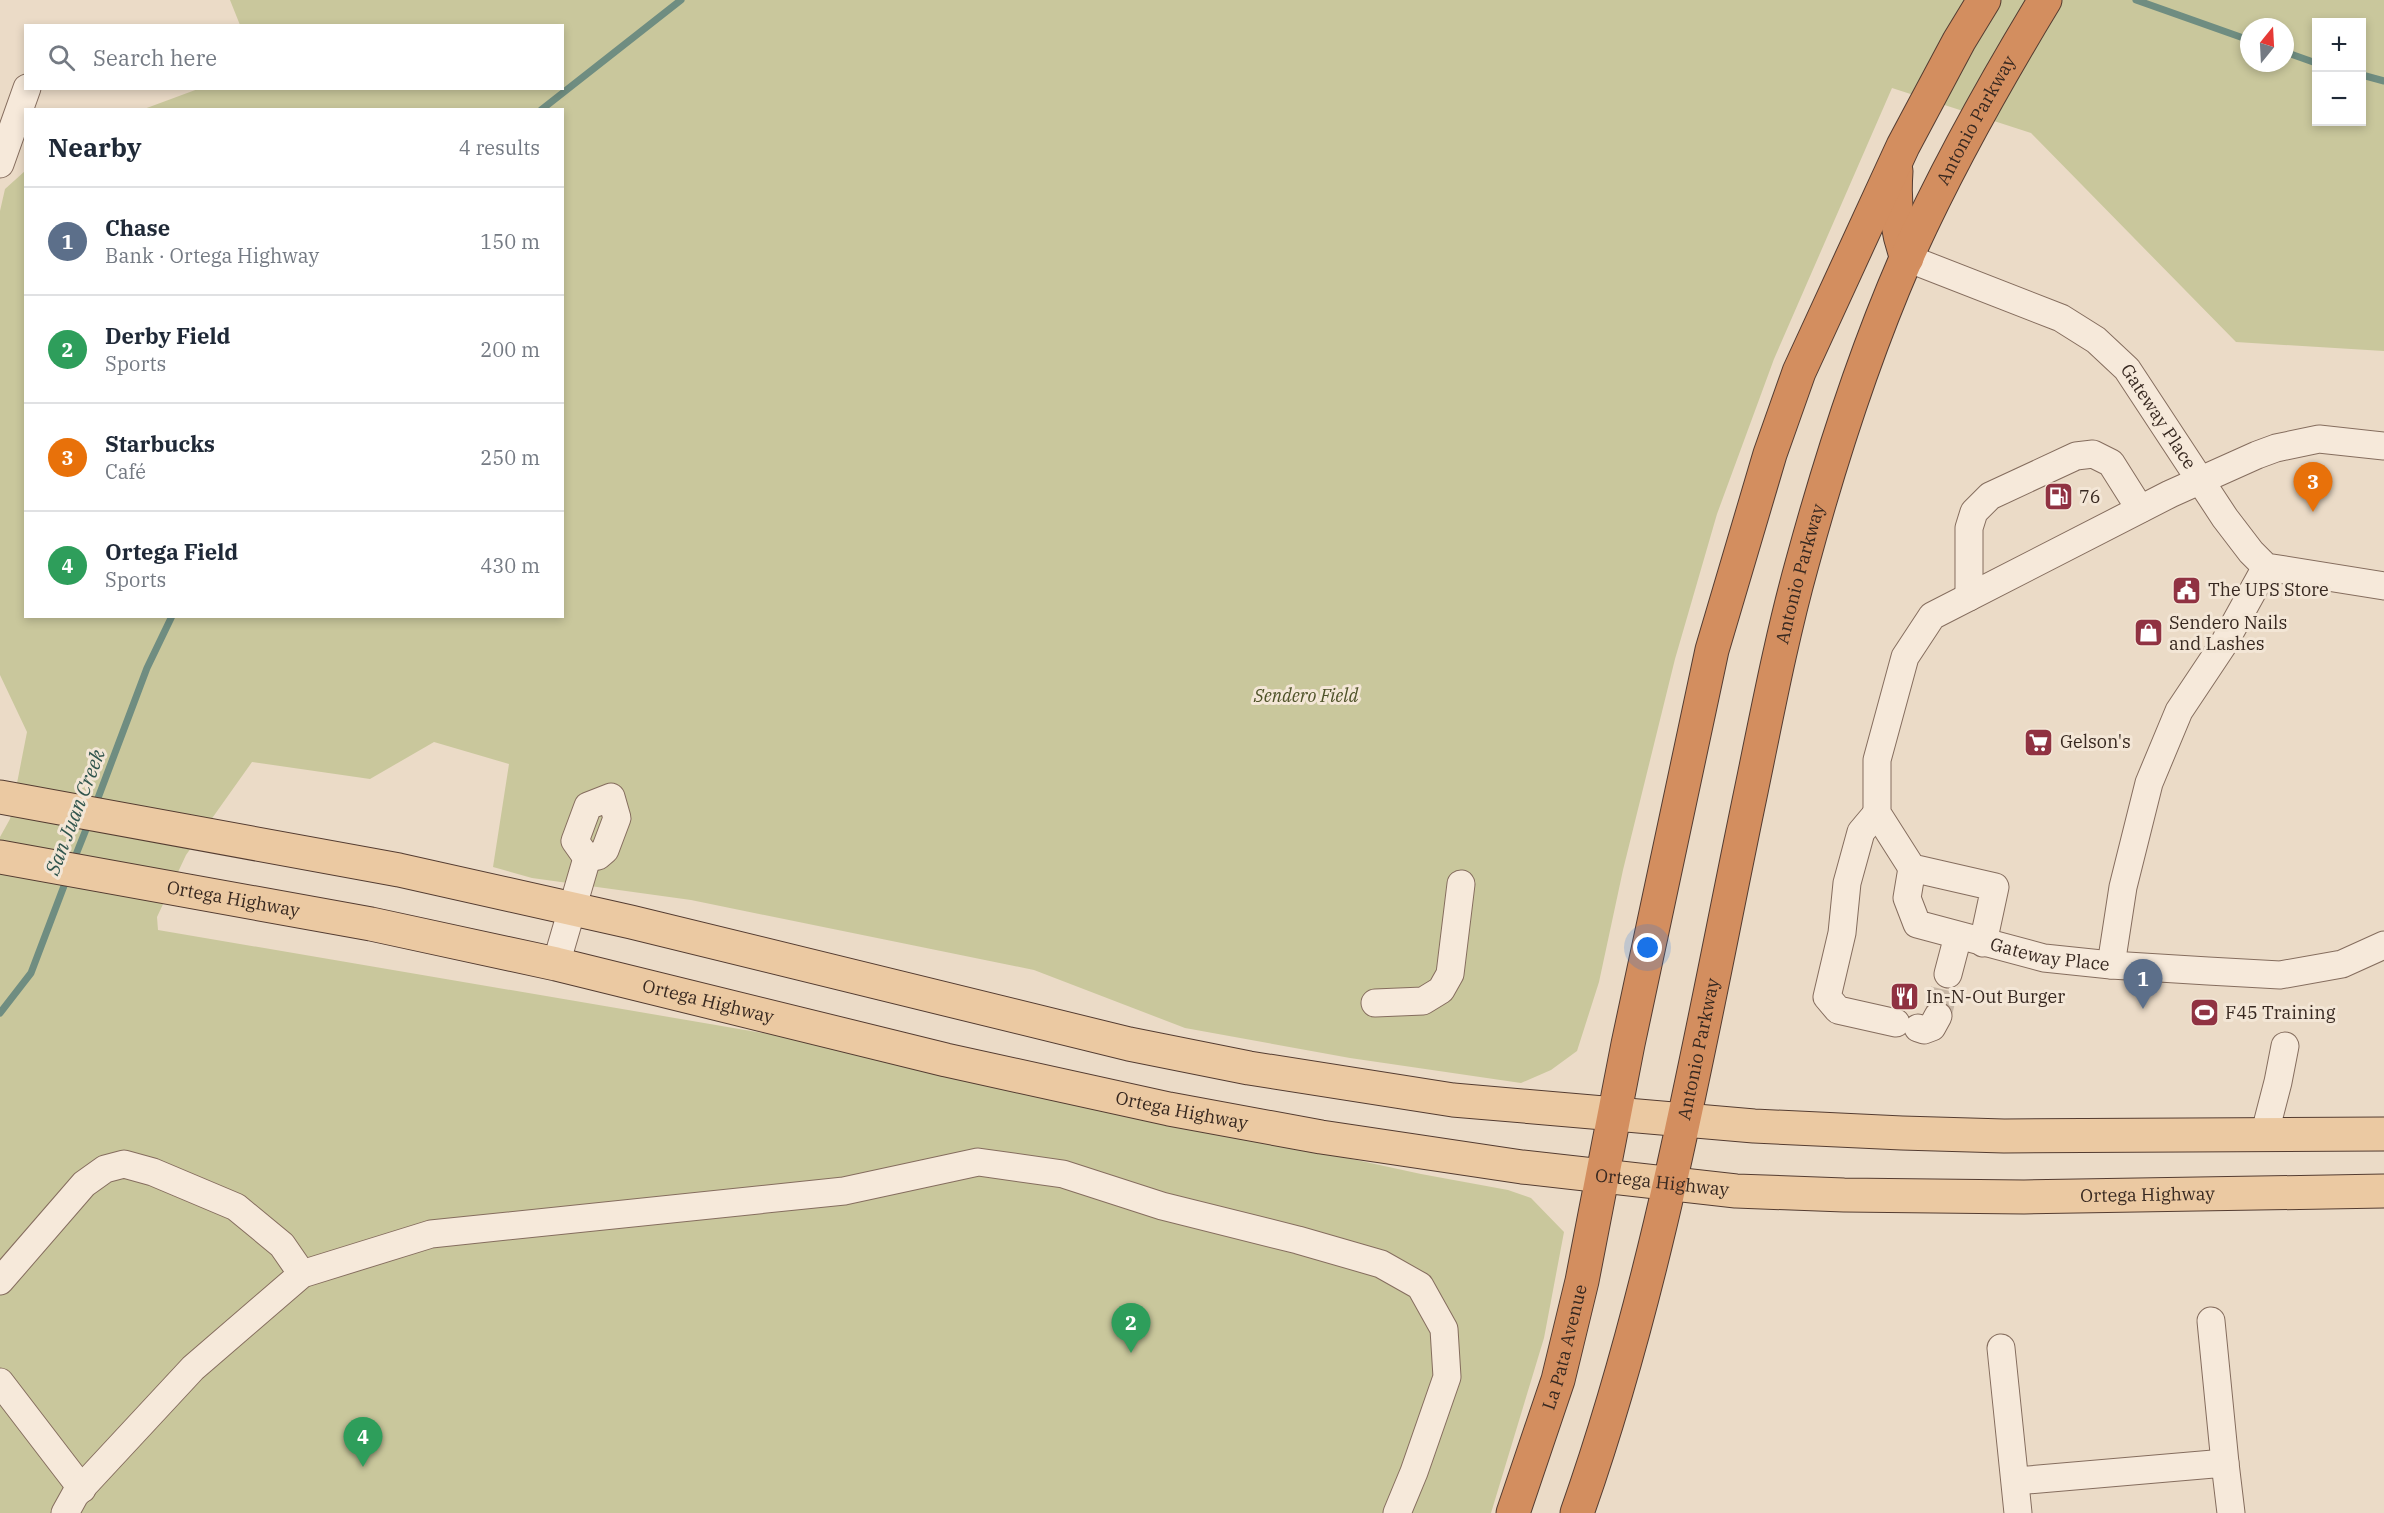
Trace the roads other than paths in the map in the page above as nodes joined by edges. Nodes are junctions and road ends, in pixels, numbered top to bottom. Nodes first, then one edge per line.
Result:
1 (1984, 0) edge
2 (2044, 0) edge
3 (26, 90) edge
4 (1900, 152) junction
5 (0, 164) edge
6 (1907, 258) junction
7 (2384, 446) edge
8 (2201, 480) junction
9 (2140, 509) junction
10 (2266, 567) junction
11 (2384, 586) edge
12 (1969, 597) junction
13 (0, 797) edge
14 (1877, 813) junction
15 (0, 857) edge
16 (587, 858) dead end
17 (1912, 868) junction
18 (1461, 885) dead end
19 (572, 909) junction
20 (1971, 939) junction
21 (2384, 945) edge
22 (556, 964) junction
23 (2111, 965) junction
24 (1948, 974) tunnel mouth
25 (1375, 1002) dead end
26 (1917, 1023) dead end
27 (2285, 1046) dead end
28 (1614, 1114) junction
29 (1683, 1119) junction
30 (2384, 1134) edge
31 (2264, 1136) junction
32 (1603, 1177) junction
33 (1668, 1185) junction
34 (2384, 1191) edge
35 (302, 1274) junction
36 (0, 1281) edge
37 (2211, 1321) dead end
38 (2001, 1348) dead end
39 (0, 1382) edge
40 (2225, 1463) junction
41 (2016, 1481) junction
42 (82, 1489) junction
43 (64, 1513) edge
44 (1397, 1513) edge
45 (1513, 1513) edge
46 (1576, 1513) edge
47 (2019, 1513) edge
48 (2231, 1513) edge

1 - 4 highway
2 - 6 highway, Antonio Parkway
3 - 5 lane
4 - 6 highway
4 - 28 highway
6 - 8 lane, Gateway Place
6 - 29 highway, Antonio Parkway
7 - 8 lane
8 - 9 lane
8 - 10 lane, Gateway Place
9 - 12 lane
9 - 12 lane
10 - 11 lane
10 - 23 lane
12 - 14 lane
13 - 19 main road
14 - 17 lane
14 - 26 lane
15 - 22 main road, Ortega Highway
16 - 19 lane
17 - 20 lane, Gateway Place
17 - 20 lane
18 - 25 lane
19 - 22 lane
19 - 28 main road
20 - 23 lane, Gateway Place
20 - 24 lane
21 - 23 lane, Gateway Place
22 - 32 main road, Ortega Highway
27 - 31 lane
28 - 29 main road
28 - 32 highway, La Pata Avenue
29 - 31 main road
29 - 33 highway, Antonio Parkway
30 - 31 main road
32 - 33 main road, Ortega Highway
32 - 45 highway, La Pata Avenue
33 - 34 main road, Ortega Highway
33 - 46 highway
35 - 36 lane
35 - 42 lane
35 - 44 lane
37 - 40 lane
38 - 41 lane
39 - 42 lane
40 - 41 lane
40 - 48 lane
41 - 47 lane
42 - 43 lane

